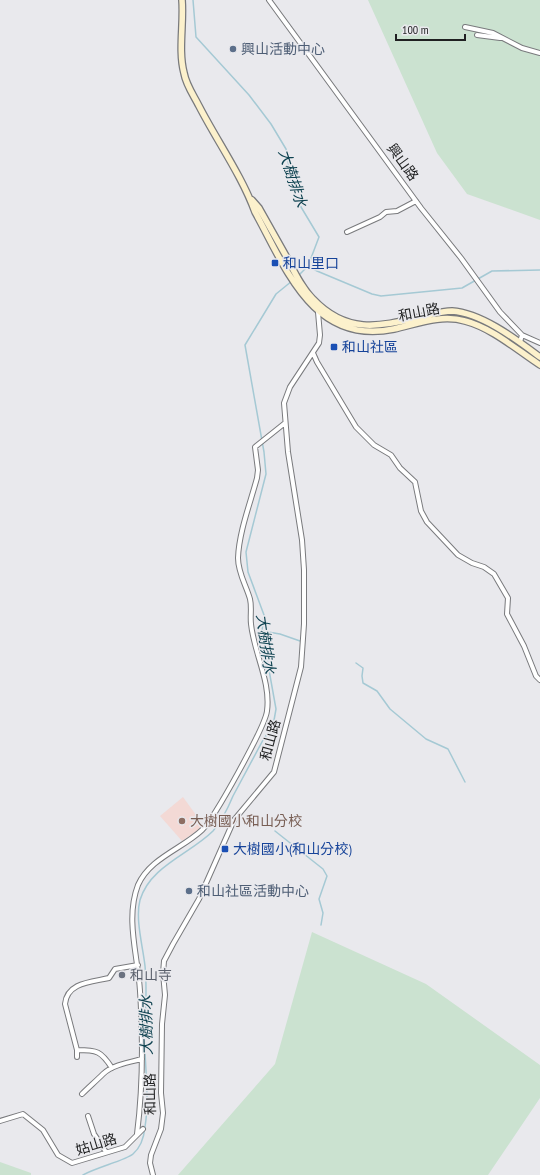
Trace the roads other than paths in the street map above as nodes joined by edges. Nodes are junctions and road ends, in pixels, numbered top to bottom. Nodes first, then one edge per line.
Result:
1 (182, 0) edge
2 (269, 0) edge
3 (465, 27) dead end
4 (477, 35) dead end
5 (505, 38) junction
6 (540, 53) edge
7 (416, 202) junction
8 (347, 232) dead end
9 (320, 310) junction
10 (522, 335) junction
11 (520, 342) junction
12 (540, 343) edge
13 (313, 353) junction
14 (540, 357) edge
15 (540, 366) edge
16 (285, 423) junction
17 (540, 680) edge
18 (138, 965) junction
19 (77, 1050) junction
20 (77, 1058) dead end
21 (142, 1059) junction
22 (112, 1068) junction
23 (82, 1094) dead end
24 (88, 1116) dead end
25 (0, 1121) edge
26 (143, 1129) dead end
27 (138, 1134) junction
28 (106, 1152) junction
29 (153, 1175) edge

1 - 9 main road, 和山路
2 - 7 street, 興山路
3 - 5 street
4 - 5 street
5 - 6 street
7 - 8 street
7 - 10 street, 興山路
9 - 11 main road, 和山路
9 - 13 street, 和山路
9 - 15 main road, 和山路
10 - 11 street
10 - 12 street, 興山路
11 - 14 main road, 和山路
13 - 16 street, 和山路
13 - 17 street
16 - 18 street, 和山路
16 - 29 street, 和山路
18 - 19 street
18 - 21 street, 和山路
19 - 20 street
19 - 22 street
21 - 22 street
21 - 27 street, 和山路
22 - 23 street
24 - 28 street
25 - 28 street, 姑山路
26 - 27 street, 姑山路
27 - 28 street, 姑山路

